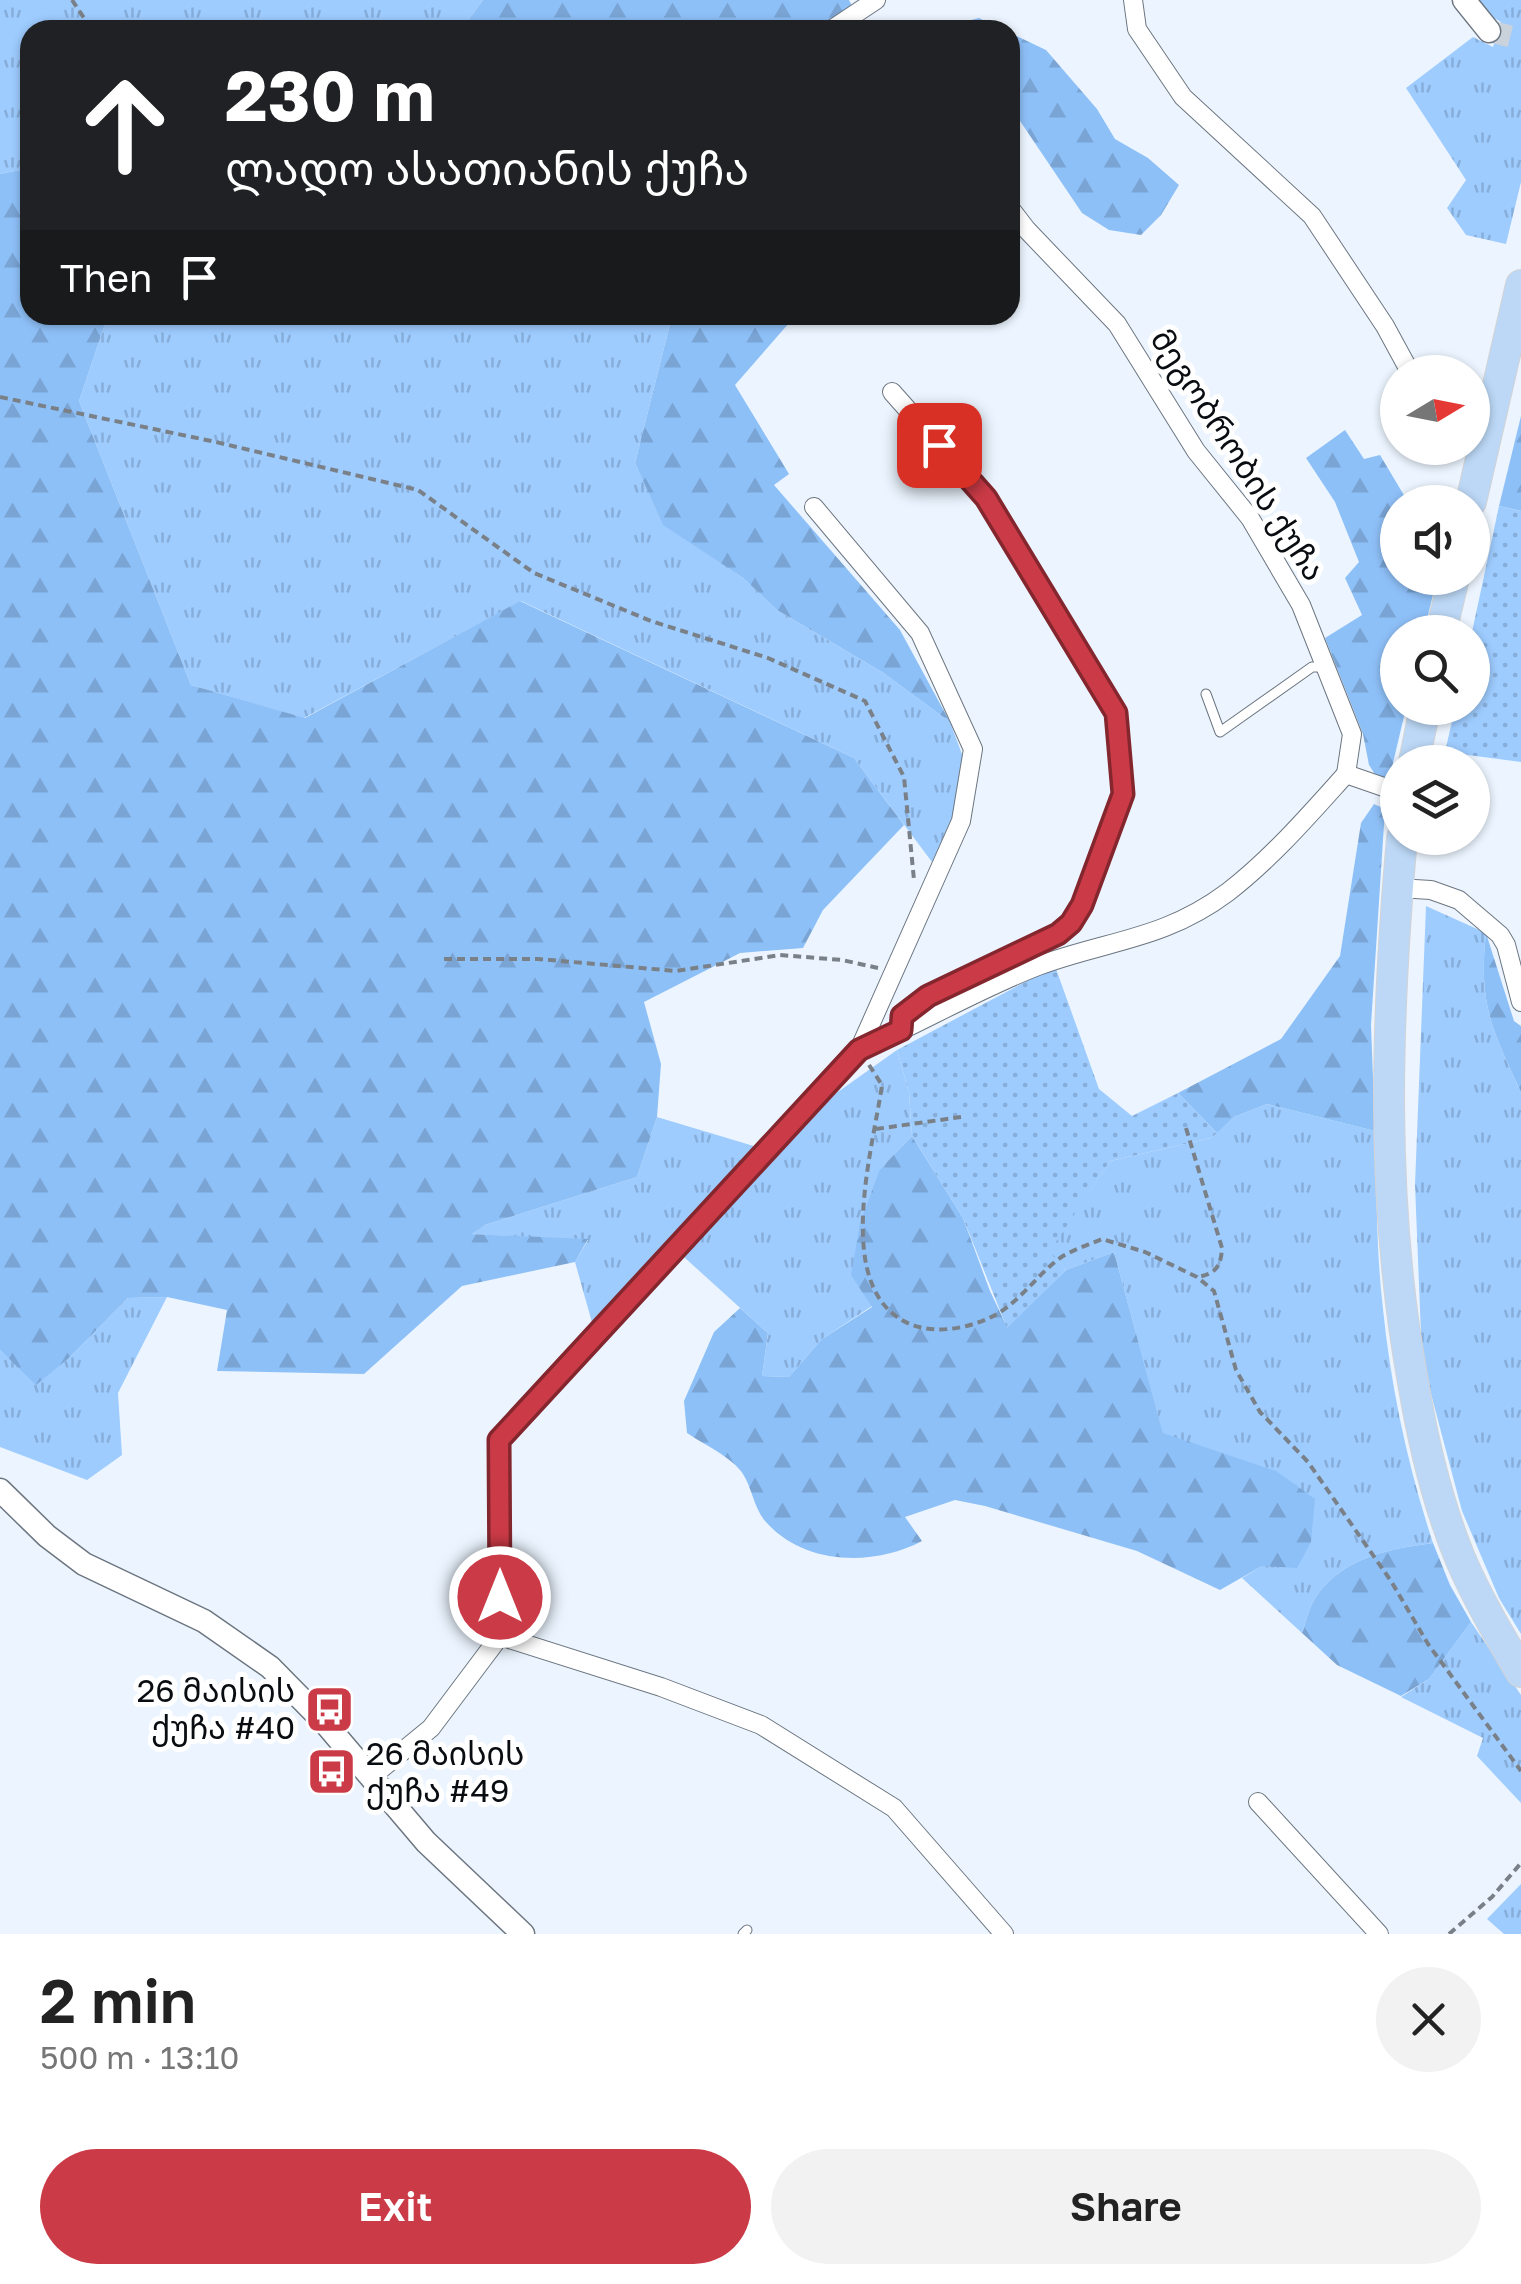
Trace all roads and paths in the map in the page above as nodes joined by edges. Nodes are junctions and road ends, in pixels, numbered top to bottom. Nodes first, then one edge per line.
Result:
1 (876, 0) edge
2 (1133, 0) edge
3 (1464, 0) edge
4 (846, 20) edge
5 (1490, 31) tunnel mouth
6 (1020, 221) edge
7 (1521, 285) edge
8 (1401, 355) edge
9 (892, 392) dead end
10 (0, 397) edge
11 (1490, 403) edge
12 (814, 506) dead end
13 (1326, 667) junction
14 (1206, 694) dead end
15 (1346, 774) junction
16 (1380, 786) edge
17 (1401, 855) edge
18 (1398, 888) junction
19 (914, 925) junction
20 (444, 960) dead end
21 (892, 972) junction
22 (1521, 1002) edge
23 (901, 1030) junction
24 (859, 1050) junction
25 (962, 1117) dead end
26 (1186, 1128) dead end
27 (876, 1129) junction
28 (1198, 1276) junction
29 (0, 1490) edge
30 (500, 1636) junction
31 (1521, 1672) edge
32 (1521, 1771) edge
33 (370, 1778) junction
34 (1258, 1802) dead end
35 (1521, 1863) edge
36 (522, 1934) edge
37 (1004, 1934) edge
38 (1379, 1934) edge
39 (1449, 1934) edge

1 - 4 street
2 - 8 street
3 - 5 street
6 - 13 street, მეგობრობის ქუჩა
7 - 11 highway
9 - 23 street
10 - 19 path
12 - 19 street
13 - 14 lane
13 - 15 street, მეგობრობის ქუჩა
15 - 16 street
15 - 23 street
17 - 18 highway
18 - 22 street
18 - 31 highway
19 - 21 street
20 - 21 path
21 - 24 street
23 - 24 street
24 - 27 path
24 - 30 street
25 - 27 path
26 - 28 path
27 - 28 path
28 - 32 path
29 - 33 street
30 - 33 street
30 - 37 street
33 - 36 street
34 - 38 street
35 - 39 path

